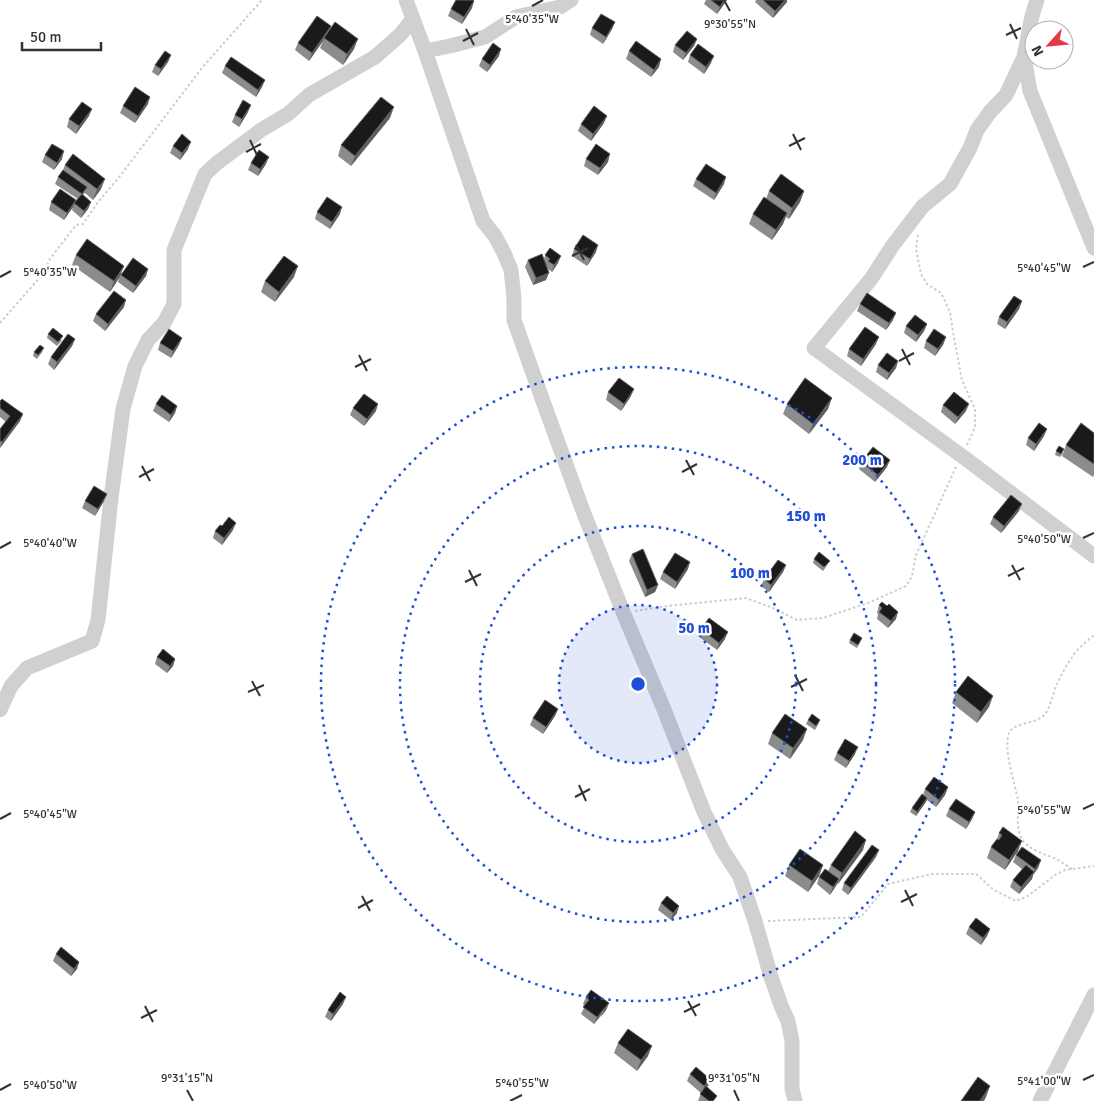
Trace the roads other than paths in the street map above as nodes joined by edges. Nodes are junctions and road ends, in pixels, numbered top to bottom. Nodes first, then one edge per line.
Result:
1 (406, 0) edge
2 (571, 0) edge
3 (1037, 0) edge
4 (413, 19) junction
5 (1031, 20) edge
6 (425, 51) junction
7 (1024, 57) edge
8 (1026, 70) edge
9 (1094, 248) edge
10 (1092, 549) edge
11 (0, 710) edge
12 (1094, 995) edge
13 (795, 1101) edge
14 (1040, 1101) edge

1 - 4 street
2 - 6 street
3 - 5 street
4 - 6 street
4 - 11 street
6 - 13 street
7 - 10 street
8 - 9 street
12 - 14 street

